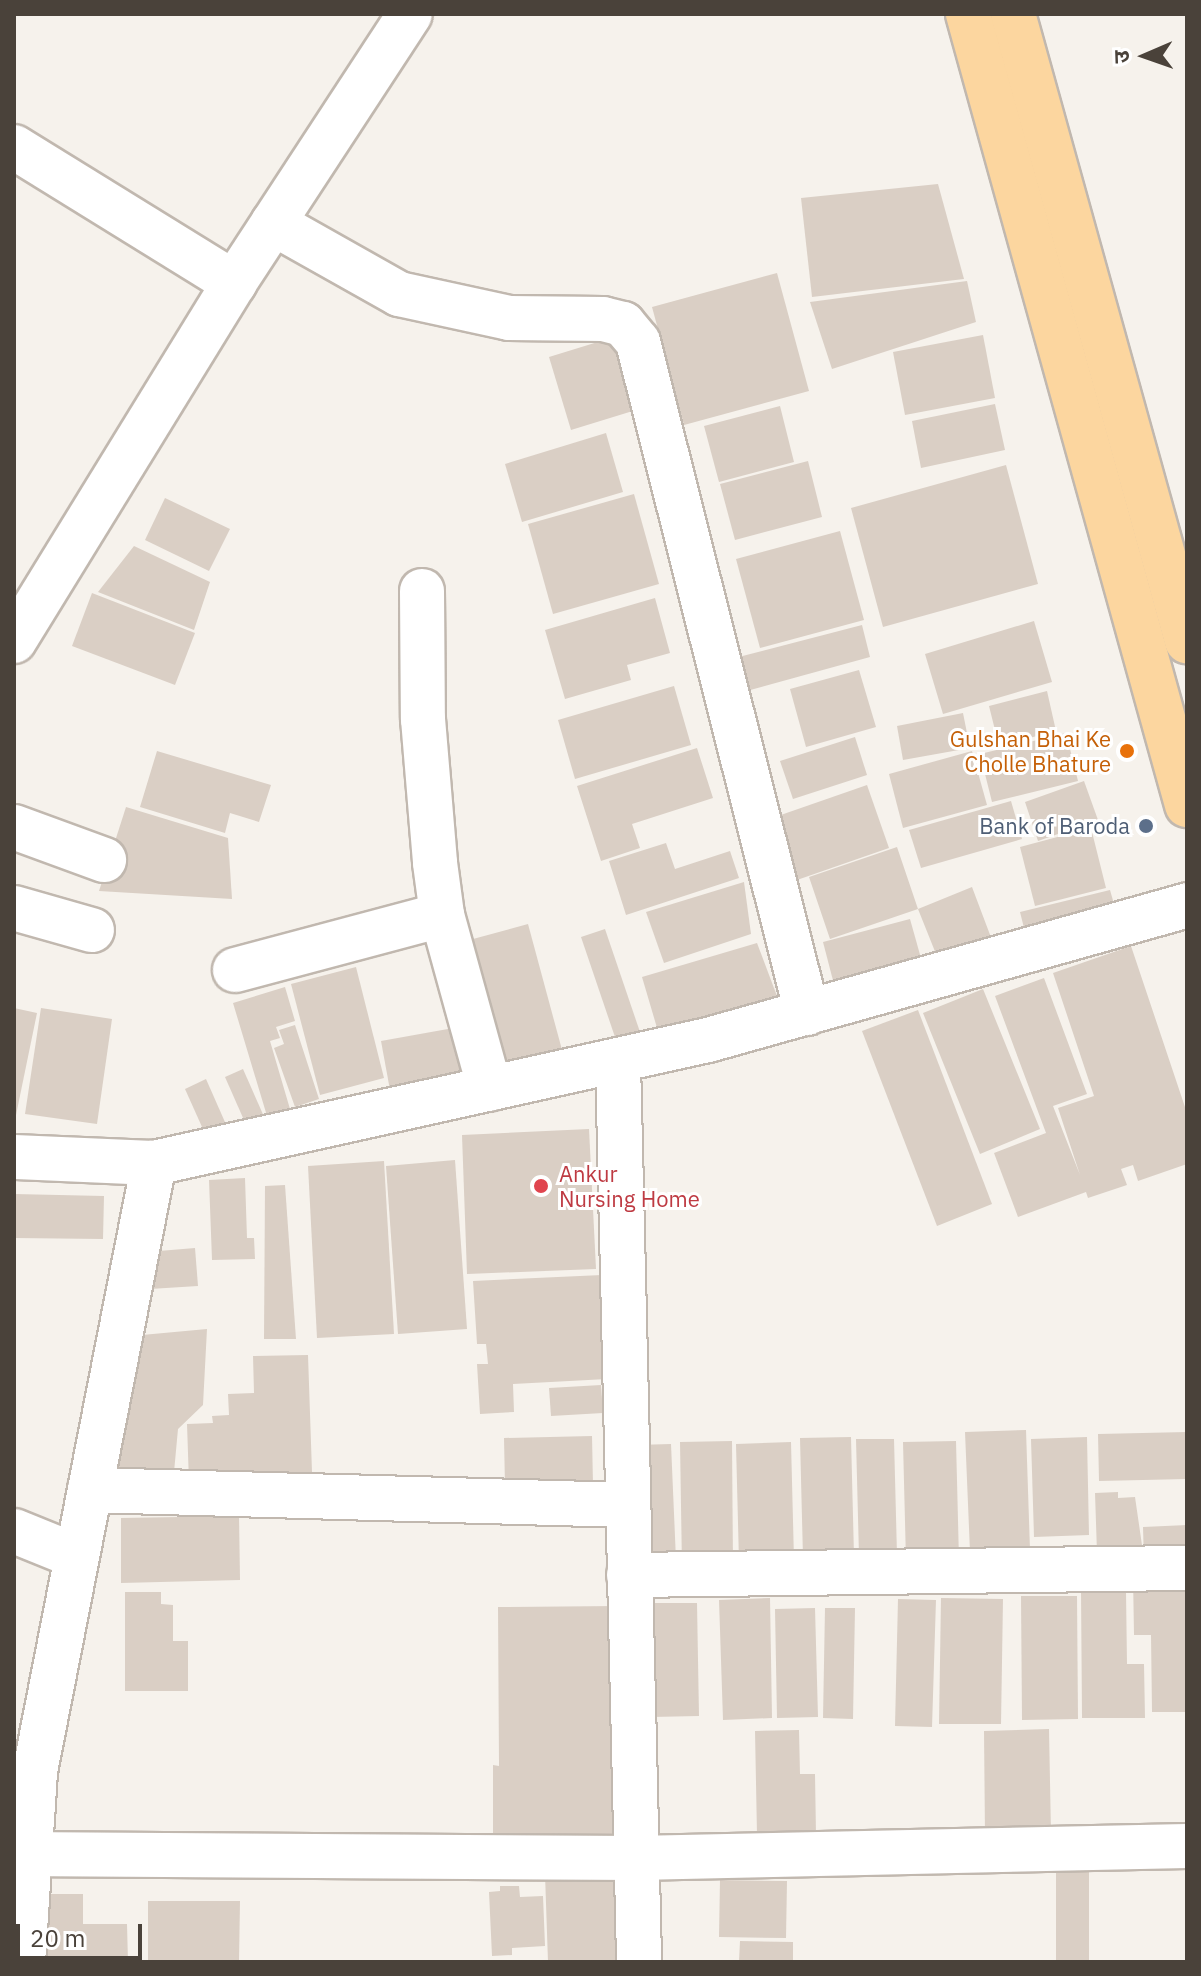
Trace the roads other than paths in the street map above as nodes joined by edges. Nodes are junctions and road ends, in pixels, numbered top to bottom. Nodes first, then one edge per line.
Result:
1 (410, 14) edge
2 (968, 14) edge
3 (1013, 14) edge
4 (14, 147) edge
5 (273, 223) junction
6 (234, 283) junction
7 (1173, 543) edge
8 (422, 591) dead end
9 (14, 641) edge
10 (1187, 641) edge
11 (1187, 805) edge
12 (14, 827) edge
13 (104, 860) dead end
14 (1187, 905) edge
15 (14, 908) edge
16 (442, 915) junction
17 (92, 930) dead end
18 (235, 970) dead end
19 (807, 1013) junction
20 (618, 1061) junction
21 (490, 1089) junction
22 (14, 1157) edge
23 (154, 1163) junction
24 (90, 1490) junction
25 (628, 1505) junction
26 (14, 1531) edge
27 (76, 1556) junction
28 (1187, 1568) edge
29 (629, 1575) junction
30 (28, 1733) edge
31 (1187, 1846) edge
32 (22, 1855) edge
33 (636, 1858) junction
34 (23, 1962) edge
35 (639, 1962) edge

1 - 5 street
2 - 11 main road
3 - 7 main road
4 - 6 street
5 - 6 street
5 - 19 street
6 - 9 street
7 - 10 main road
8 - 16 street
12 - 13 street
14 - 19 street
15 - 17 street
16 - 18 street
16 - 21 street
19 - 20 street
20 - 21 street
20 - 25 street
21 - 23 street
22 - 23 street
23 - 24 street
24 - 25 street
24 - 27 street
25 - 29 street
26 - 27 street
27 - 30 street
28 - 29 street
29 - 33 street
30 - 32 street
31 - 33 street
32 - 33 street
32 - 34 street
33 - 35 street

